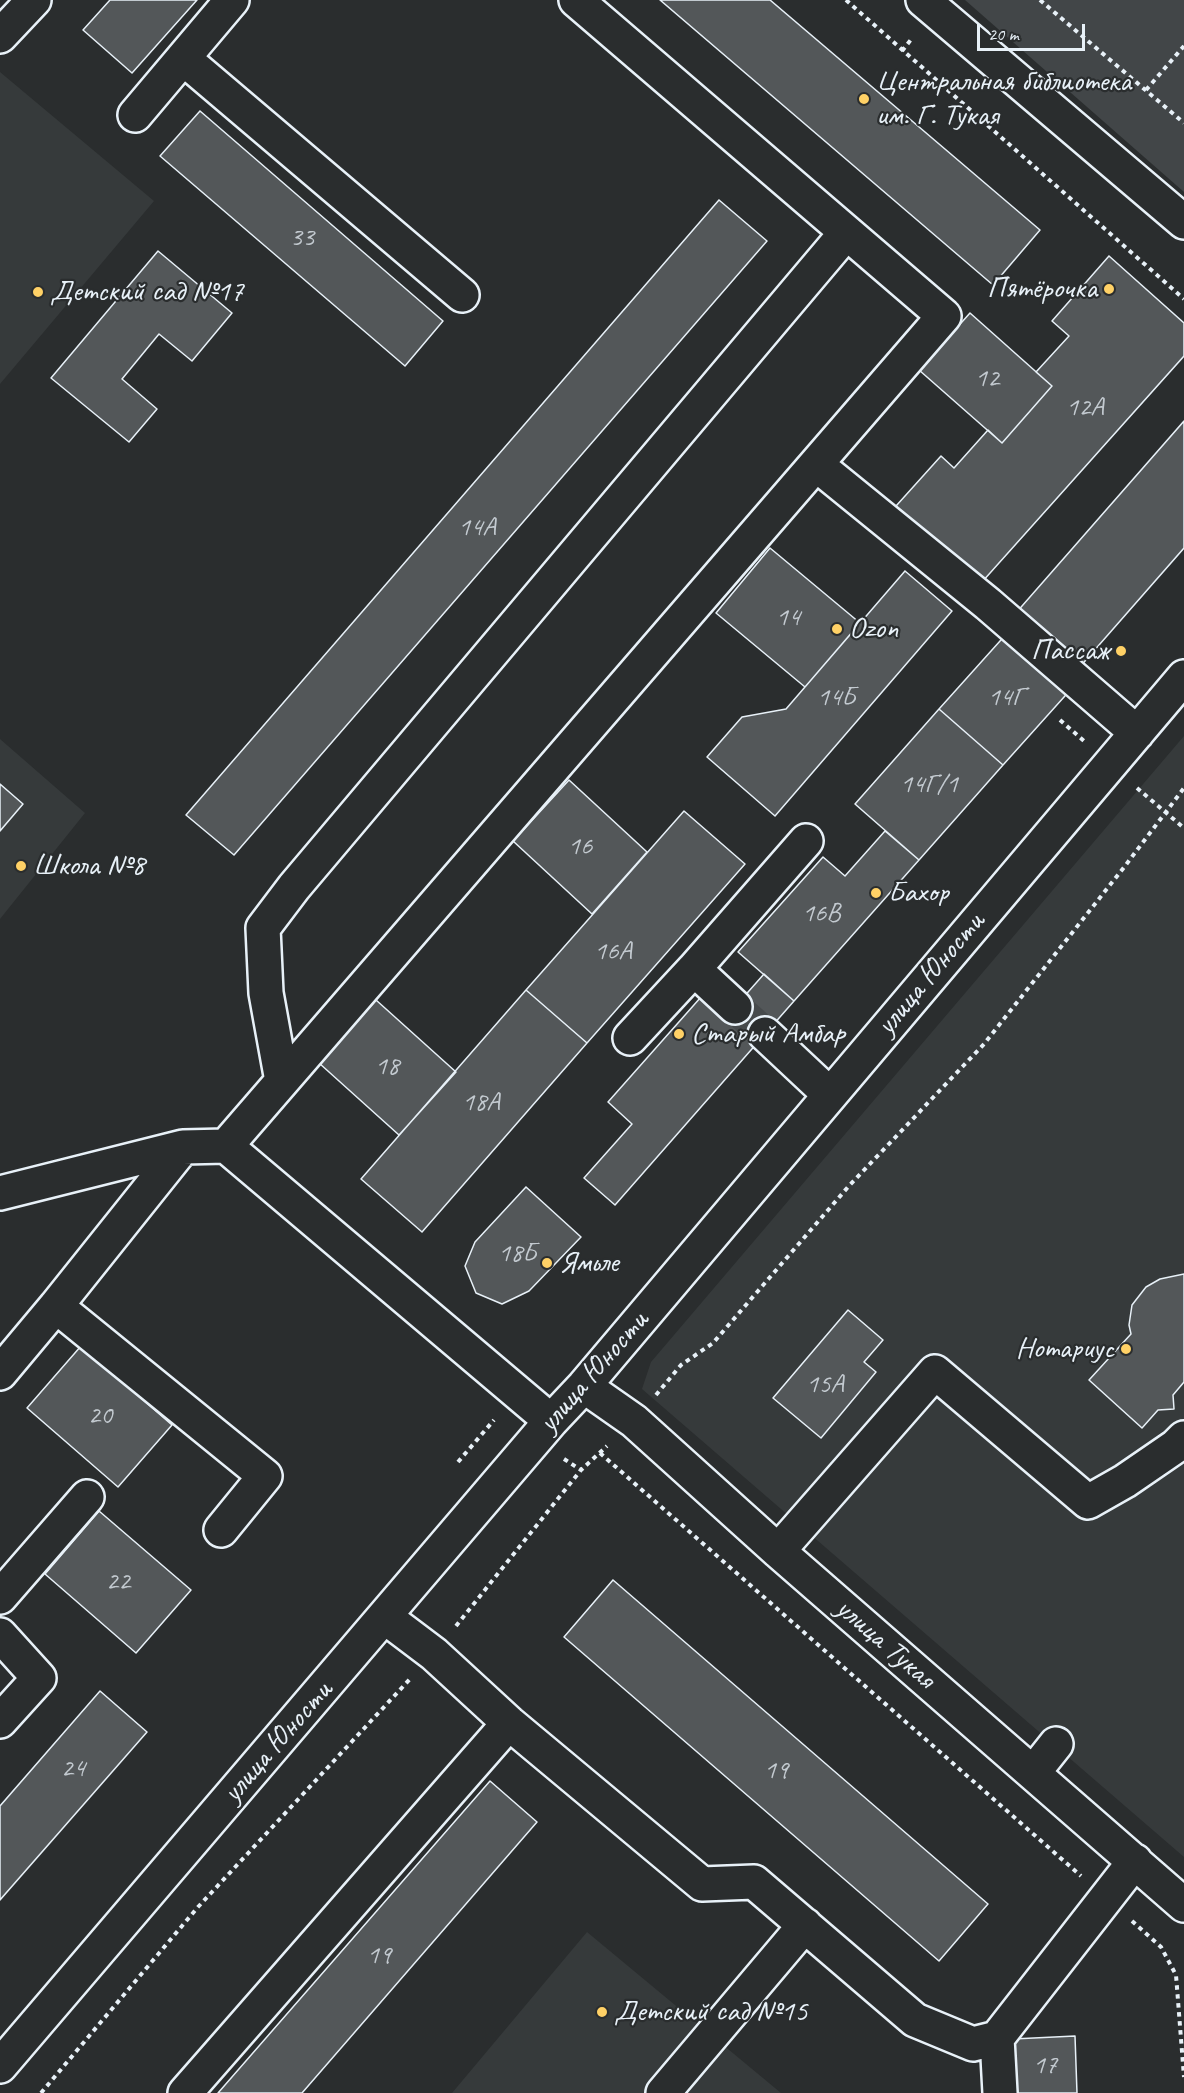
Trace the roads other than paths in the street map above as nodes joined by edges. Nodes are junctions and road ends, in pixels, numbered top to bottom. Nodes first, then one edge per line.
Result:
1 (232, 0) edge
2 (576, 0) edge
3 (922, 0) edge
4 (183, 58) junction
5 (135, 115) dead end
6 (1184, 222) edge
7 (846, 233) junction
8 (462, 295) dead end
9 (817, 465) junction
10 (1184, 677) edge
11 (1137, 733) junction
12 (806, 841) dead end
13 (694, 969) junction
14 (735, 1006) tunnel mouth
15 (765, 1034) tunnel mouth
16 (630, 1038) dead end
17 (282, 1081) junction
18 (830, 1094) junction
19 (226, 1146) junction
20 (183, 1147) junction
21 (0, 1193) edge
22 (56, 1306) junction
23 (0, 1373) edge
24 (584, 1386) junction
25 (551, 1421) junction
26 (1184, 1438) edge
27 (87, 1497) dead end
28 (221, 1530) dead end
29 (778, 1551) junction
30 (0, 1597) edge
31 (385, 1617) junction
32 (0, 1635) edge
33 (0, 1721) edge
34 (508, 1723) junction
35 (1056, 1744) dead end
36 (1033, 1773) junction
37 (1135, 1861) junction
38 (1184, 1905) edge
39 (805, 1925) junction
40 (996, 2038) junction
41 (0, 2066) edge
42 (185, 2093) edge
43 (663, 2093) edge
44 (1000, 2093) edge

1 - 4 street
2 - 7 street
3 - 6 street
4 - 5 street
4 - 8 street
7 - 9 street
7 - 17 street
9 - 11 street
9 - 17 street
10 - 11 street, улица Юности
11 - 18 street, улица Юности
12 - 13 street
13 - 14 street
13 - 16 street
15 - 18 street
17 - 19 street
18 - 24 street, улица Юности
19 - 20 street
19 - 25 street
20 - 21 street
20 - 22 street
22 - 23 street
22 - 28 street
24 - 25 street, улица Юности
24 - 29 street, улица Тукая
25 - 31 street, улица Юности
26 - 29 street
27 - 30 street
29 - 36 street, улица Тукая
31 - 34 street
31 - 41 street, улица Юности
32 - 33 street
34 - 39 street
34 - 42 street
35 - 36 street
36 - 37 street, улица Тукая
37 - 38 street, улица Тукая
37 - 40 street
39 - 40 street
39 - 43 street
40 - 44 street

